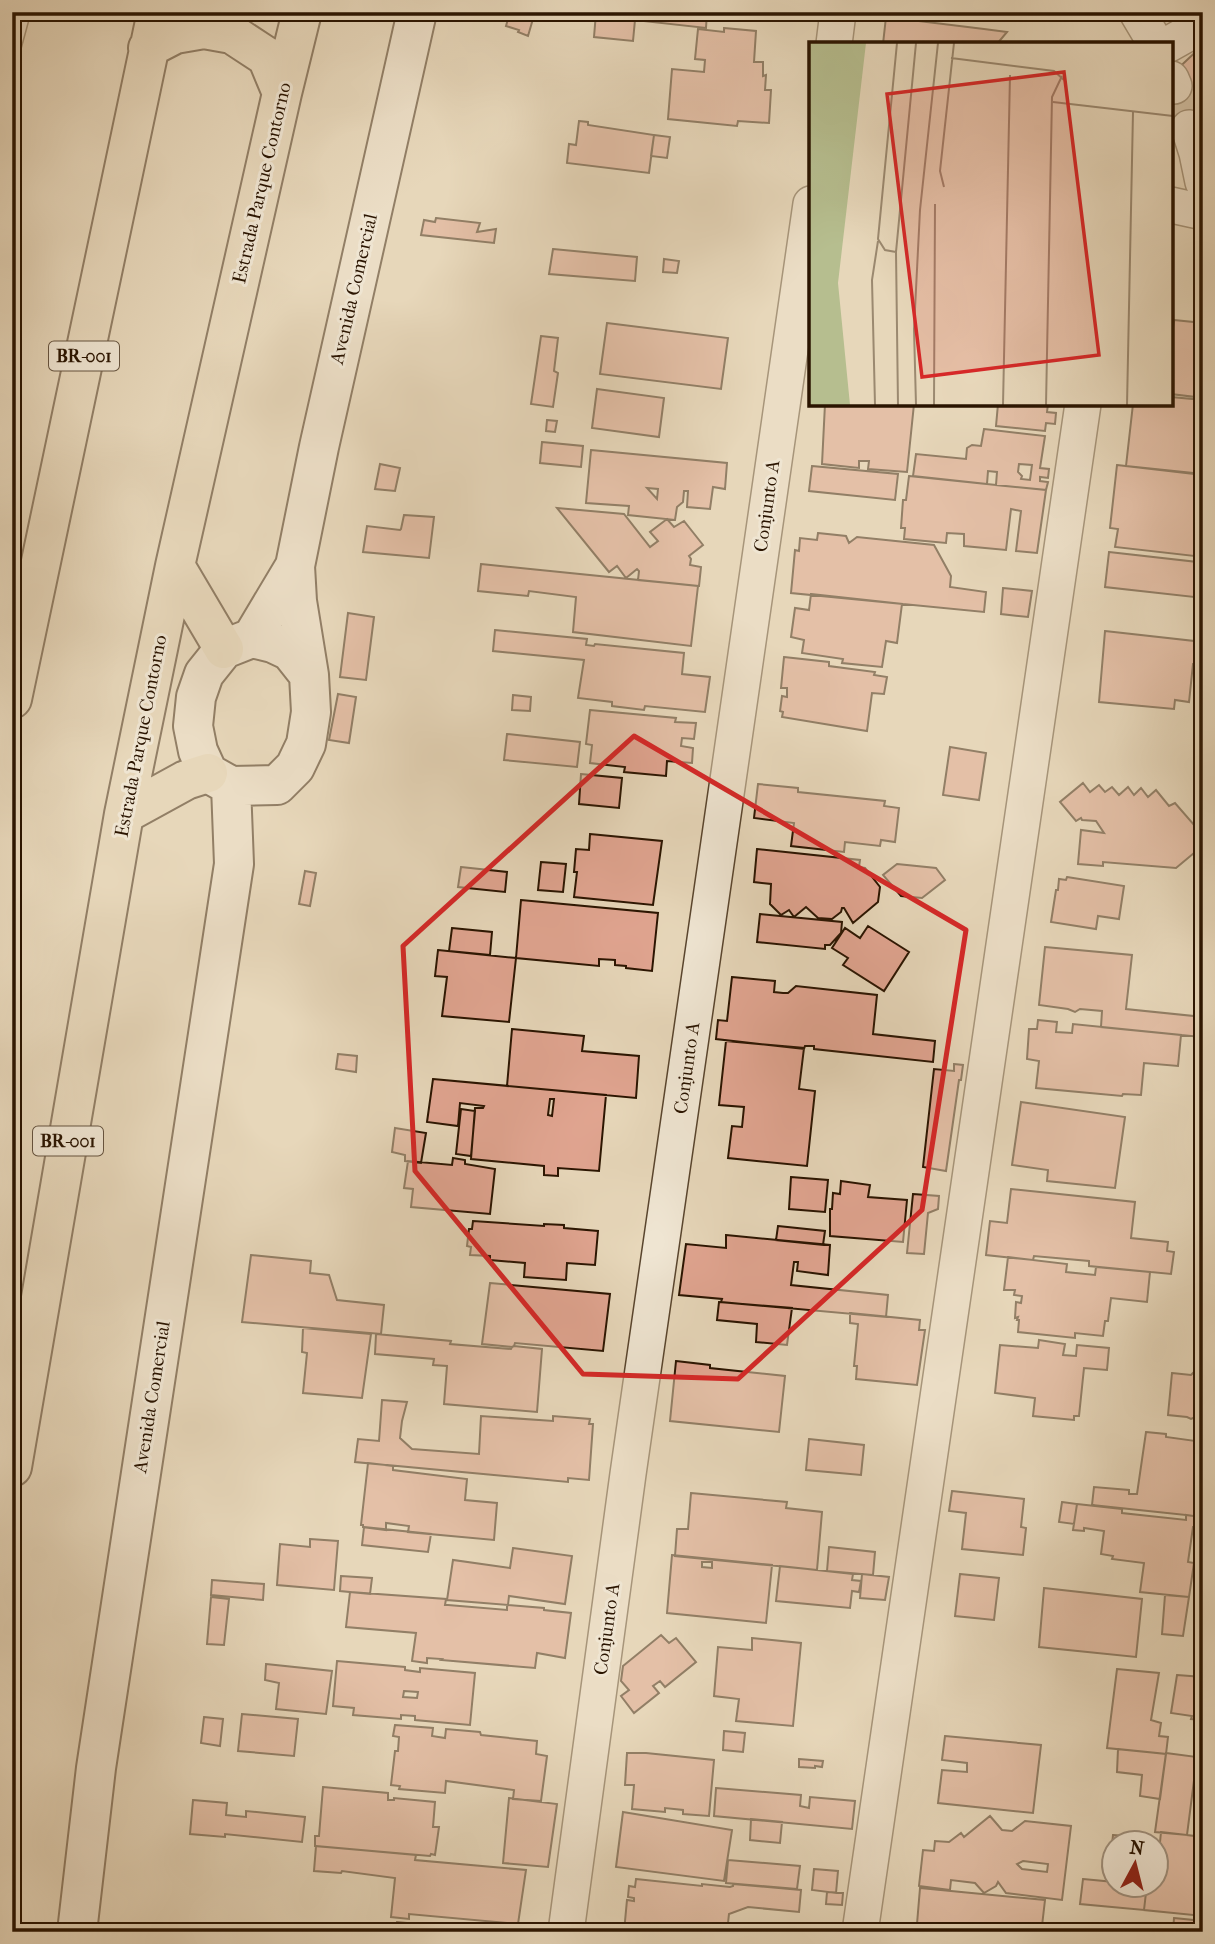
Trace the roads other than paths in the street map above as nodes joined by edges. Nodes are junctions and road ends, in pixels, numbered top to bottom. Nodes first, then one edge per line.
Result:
1 (21, 12) edge
2 (302, 12) edge
3 (417, 12) edge
4 (838, 12) edge
5 (1137, 12) edge
6 (1197, 23) edge
7 (152, 30) edge
8 (834, 42) edge
9 (1155, 42) edge
10 (1172, 42) edge
11 (12, 45) edge
12 (282, 93) junction
13 (1189, 128) tunnel mouth
14 (1203, 182) edge
15 (1173, 205) edge
16 (1203, 212) edge
17 (809, 218) edge
18 (1083, 406) edge
19 (295, 565) junction
20 (175, 566) junction
21 (250, 643) junction
22 (309, 675) junction
23 (12, 699) edge
24 (220, 779) junction
25 (276, 785) junction
26 (124, 814) junction
27 (234, 864) junction
28 (12, 1467) edge
29 (77, 1932) edge
30 (566, 1932) edge
31 (860, 1932) edge

1 - 11 lane
2 - 12 highway, Estrada Parque Contorno / BR-001
3 - 19 street, Avenida Comercial
4 - 8 street
5 - 9 street
6 - 10 street
7 - 12 highway
7 - 23 highway, BR-001
12 - 20 highway, Estrada Parque Contorno / BR-001
13 - 14 street
15 - 16 street
17 - 30 street, Conjunto A
18 - 31 street
19 - 21 street, Avenida Comercial
19 - 22 street, Avenida Comercial
20 - 21 highway
20 - 26 highway, Estrada Parque Contorno / BR-001
21 - 22 street
21 - 24 street, Avenida Comercial
22 - 25 street, Avenida Comercial
24 - 25 street
24 - 26 highway
24 - 27 street, Avenida Comercial
25 - 27 street, Avenida Comercial
26 - 28 highway, Estrada Parque Contorno / BR-001
27 - 29 street, Avenida Comercial

